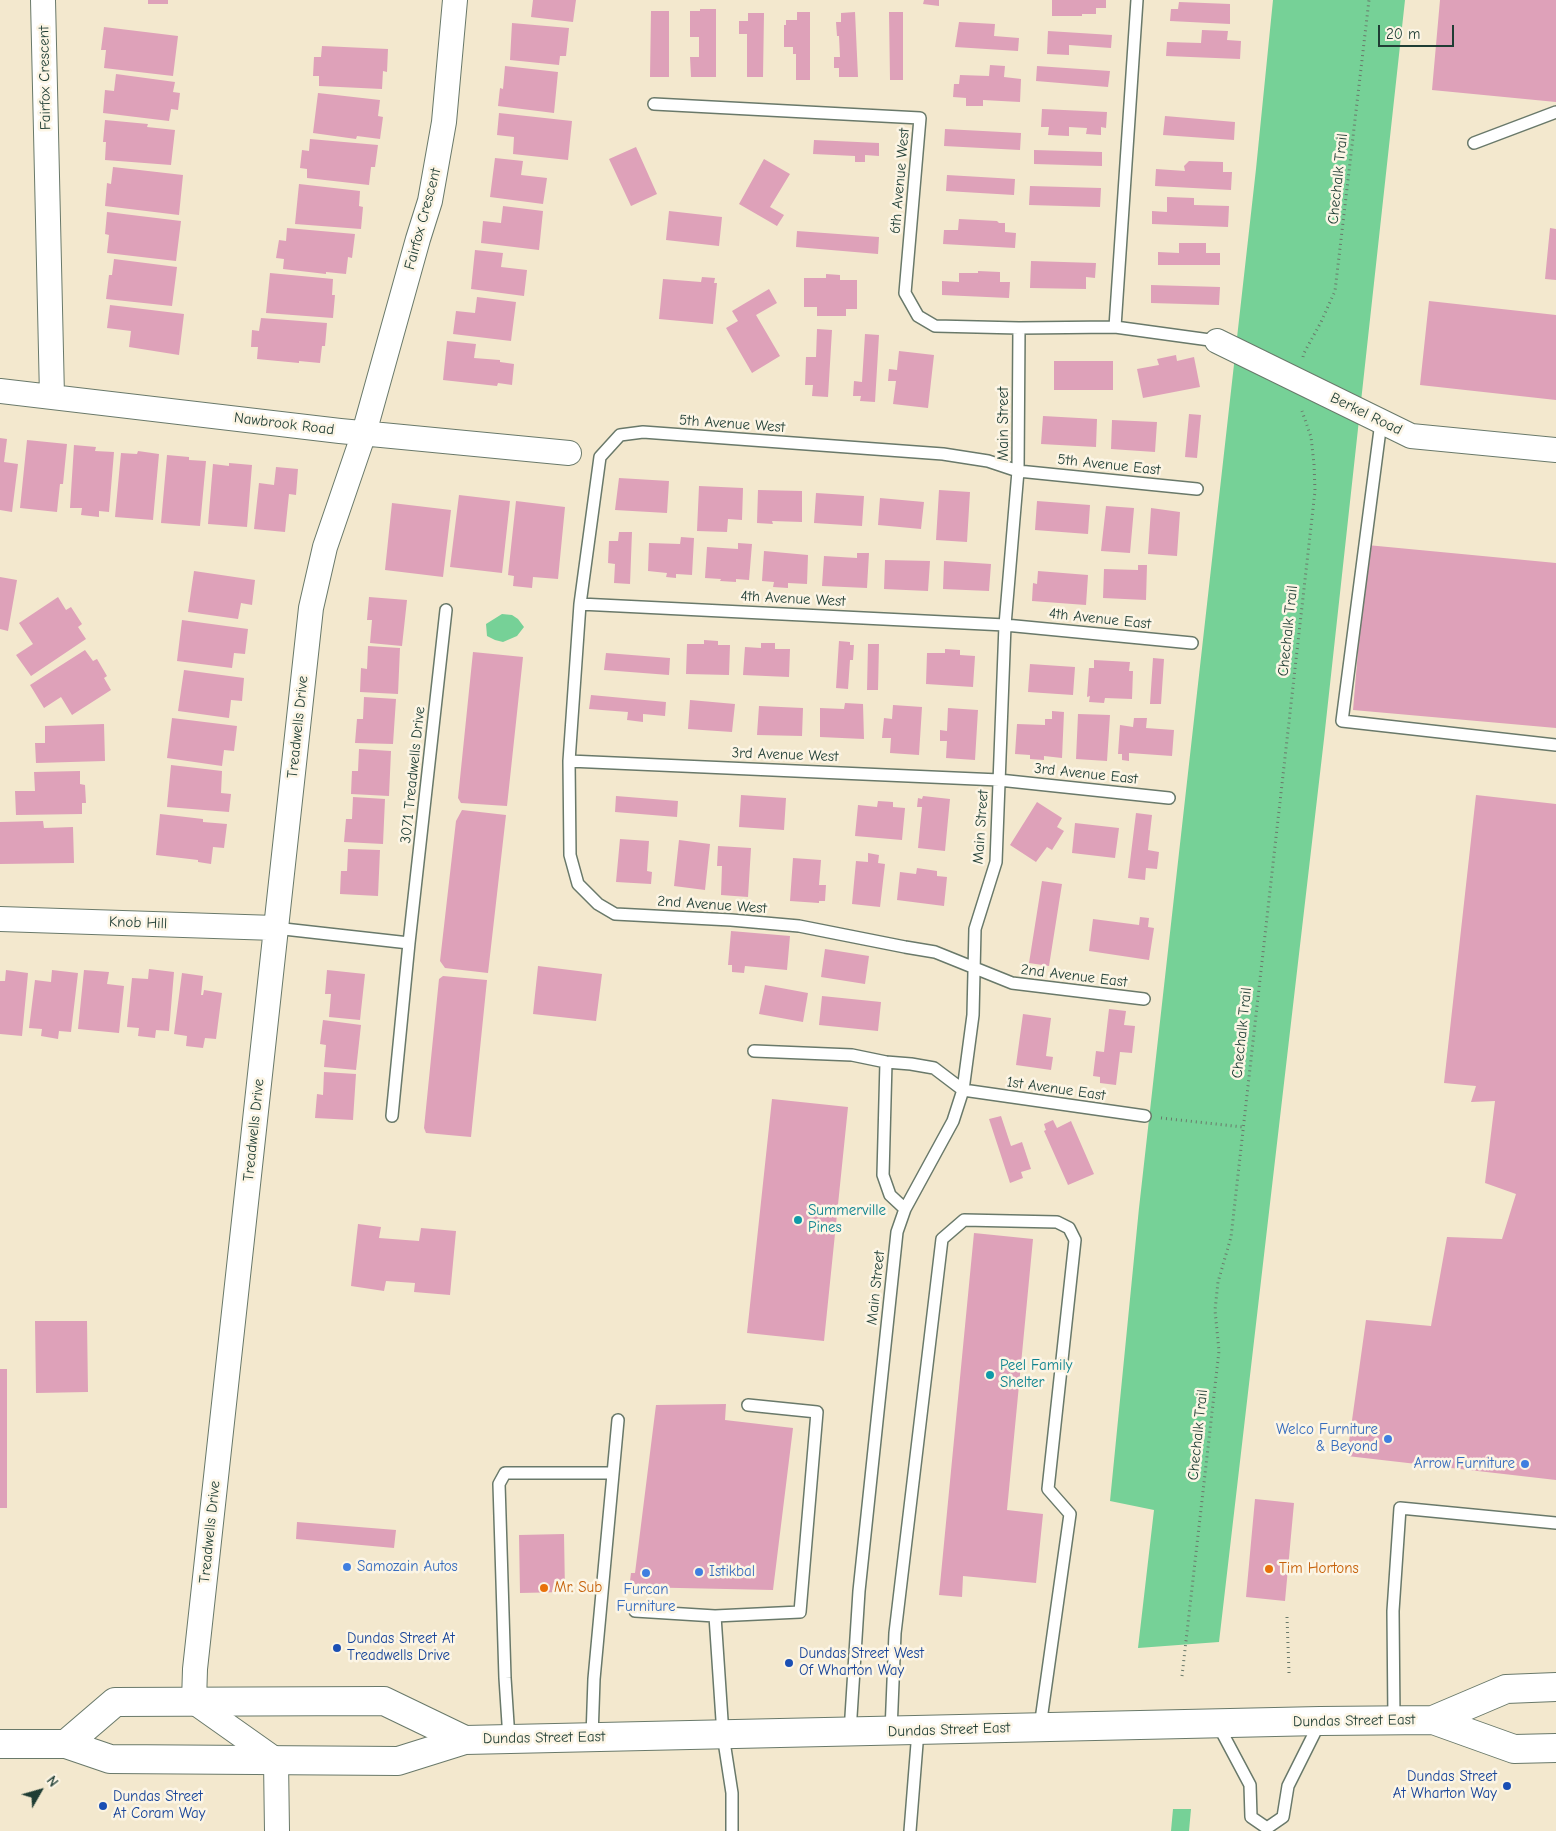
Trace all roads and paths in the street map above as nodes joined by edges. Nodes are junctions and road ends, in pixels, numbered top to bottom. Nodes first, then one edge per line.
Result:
1 (43, 0) edge
2 (455, 0) edge
3 (1137, 0) edge
4 (1369, 0) edge
5 (654, 104) dead end
6 (1556, 112) edge
7 (1474, 143) dead end
8 (1116, 327) junction
9 (1019, 328) junction
10 (1217, 341) joint
11 (1304, 353) dead end
12 (0, 391) edge
13 (52, 396) junction
14 (1301, 402) dead end
15 (1381, 422) junction
16 (364, 433) junction
17 (1556, 450) edge
18 (568, 454) dead end
19 (1018, 471) junction
20 (1197, 489) dead end
21 (580, 604) junction
22 (446, 610) dead end
23 (1004, 625) junction
24 (1192, 643) dead end
25 (1556, 745) edge
26 (569, 761) junction
27 (999, 780) junction
28 (1169, 798) dead end
29 (0, 918) edge
30 (275, 928) junction
31 (409, 943) junction
32 (974, 966) junction
33 (1144, 999) dead end
34 (754, 1051) dead end
35 (886, 1062) junction
36 (963, 1090) junction
37 (392, 1116) dead end
38 (1146, 1116) joint
39 (1242, 1128) junction
40 (905, 1209) junction
41 (748, 1405) dead end
42 (618, 1420) dead end
43 (613, 1473) junction
44 (1556, 1523) edge
45 (636, 1611) dead end
46 (715, 1616) junction
47 (1287, 1617) dead end
48 (1289, 1674) dead end
49 (1182, 1676) dead end
50 (1556, 1687) edge
51 (194, 1702) junction
52 (1394, 1720) junction
53 (1433, 1720) junction
54 (1320, 1721) junction
55 (1217, 1723) junction
56 (1040, 1727) junction
57 (891, 1731) junction
58 (918, 1731) junction
59 (850, 1732) junction
60 (723, 1735) junction
61 (592, 1737) junction
62 (509, 1739) junction
63 (465, 1740) junction
64 (0, 1744) edge
65 (66, 1744) junction
66 (1549, 1752) edge
67 (276, 1760) junction
68 (1267, 1830) edge
69 (277, 1831) edge
70 (732, 1831) edge
71 (910, 1831) edge

1 - 13 street, Fairfox Crescent
2 - 16 street, Fairfox Crescent
3 - 8 lane
4 - 11 path, Chechalk Trail
5 - 9 lane, 6th Avenue West
6 - 7 lane
8 - 9 lane
8 - 10 lane
9 - 19 lane, Main Street
10 - 15 street, Berkel Road
12 - 13 street, Nawbrook Road
13 - 16 street, Nawbrook Road
14 - 39 path, Chechalk Trail
15 - 17 street, Berkel Road
15 - 25 lane
16 - 18 street, Nawbrook Road
16 - 30 street, Treadwells Drive
19 - 20 lane, 5th Avenue East
19 - 21 lane, 5th Avenue West
19 - 23 lane, Main Street
21 - 23 lane, 4th Avenue West
21 - 26 lane, 5th Avenue West
22 - 31 lane, 3071 Treadwells Drive
23 - 24 lane, 4th Avenue East
23 - 27 lane, Main Street
26 - 27 lane, 3rd Avenue West
26 - 32 lane, 2nd Avenue West
27 - 28 lane, 3rd Avenue East
27 - 32 lane, Main Street
29 - 30 street, Knob Hill
30 - 31 lane
30 - 51 street, Treadwells Drive
31 - 37 lane, 3071 Treadwells Drive
32 - 33 lane, 2nd Avenue East
32 - 36 lane, Main Street
34 - 35 lane
35 - 36 lane
35 - 40 lane
36 - 38 lane, 1st Avenue East
36 - 40 lane, Main Street
38 - 39 path
39 - 49 path, Chechalk Trail
40 - 59 lane, Main Street
41 - 46 lane
42 - 43 lane
43 - 61 lane
43 - 62 lane
44 - 52 lane
45 - 46 lane
46 - 60 lane
47 - 48 path
50 - 53 main road, Dundas Street East
51 - 63 main road, Dundas Street East
51 - 65 main road, Dundas Street East
51 - 67 street
52 - 53 main road, Dundas Street East
52 - 54 main road, Dundas Street East
53 - 66 main road, Dundas Street East
54 - 55 main road, Dundas Street East
54 - 68 lane
55 - 56 main road, Dundas Street East
55 - 68 lane
56 - 57 lane
56 - 58 main road, Dundas Street East
57 - 58 main road, Dundas Street East
57 - 59 main road, Dundas Street East
58 - 71 lane
59 - 60 main road, Dundas Street East
60 - 61 main road, Dundas Street East
60 - 70 lane
61 - 62 main road, Dundas Street East
62 - 63 main road, Dundas Street East
63 - 67 main road, Dundas Street East
64 - 65 main road, Dundas Street East
65 - 67 main road, Dundas Street East
67 - 69 street

